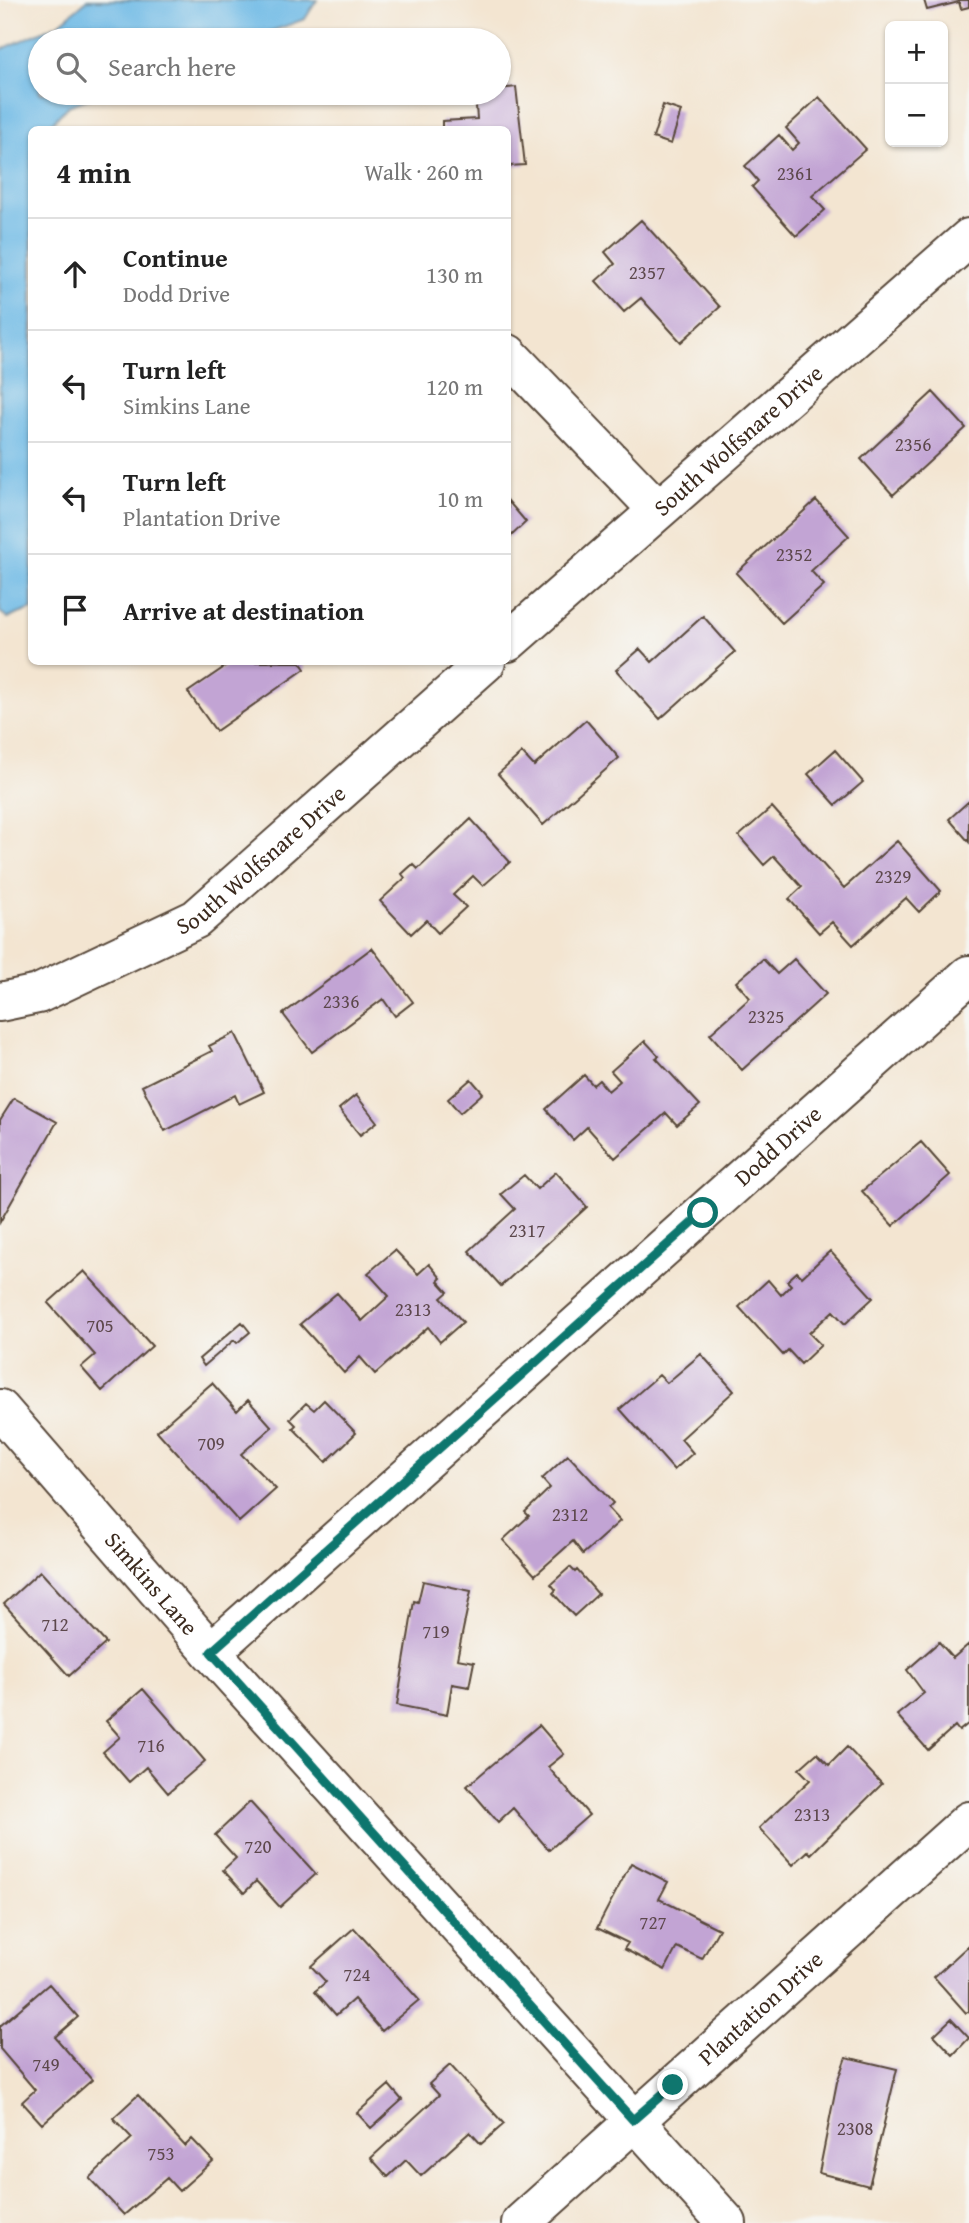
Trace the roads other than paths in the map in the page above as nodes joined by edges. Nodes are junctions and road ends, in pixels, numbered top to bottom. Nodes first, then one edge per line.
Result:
1 (969, 238) edge
2 (511, 357) edge
3 (657, 509) junction
4 (511, 639) edge
5 (483, 665) edge
6 (969, 975) edge
7 (0, 1002) edge
8 (0, 1409) edge
9 (211, 1652) junction
10 (969, 1821) edge
11 (633, 2120) junction
12 (520, 2223) edge
13 (727, 2223) edge

1 - 3 street, South Wolfsnare Drive
2 - 3 street
3 - 4 street, South Wolfsnare Drive
5 - 7 street, South Wolfsnare Drive
6 - 9 street, Dodd Drive
8 - 9 street, Simkins Lane
9 - 11 street, Simkins Lane
10 - 11 street, Plantation Drive
11 - 12 street, Plantation Drive
11 - 13 street, Simkins Lane

